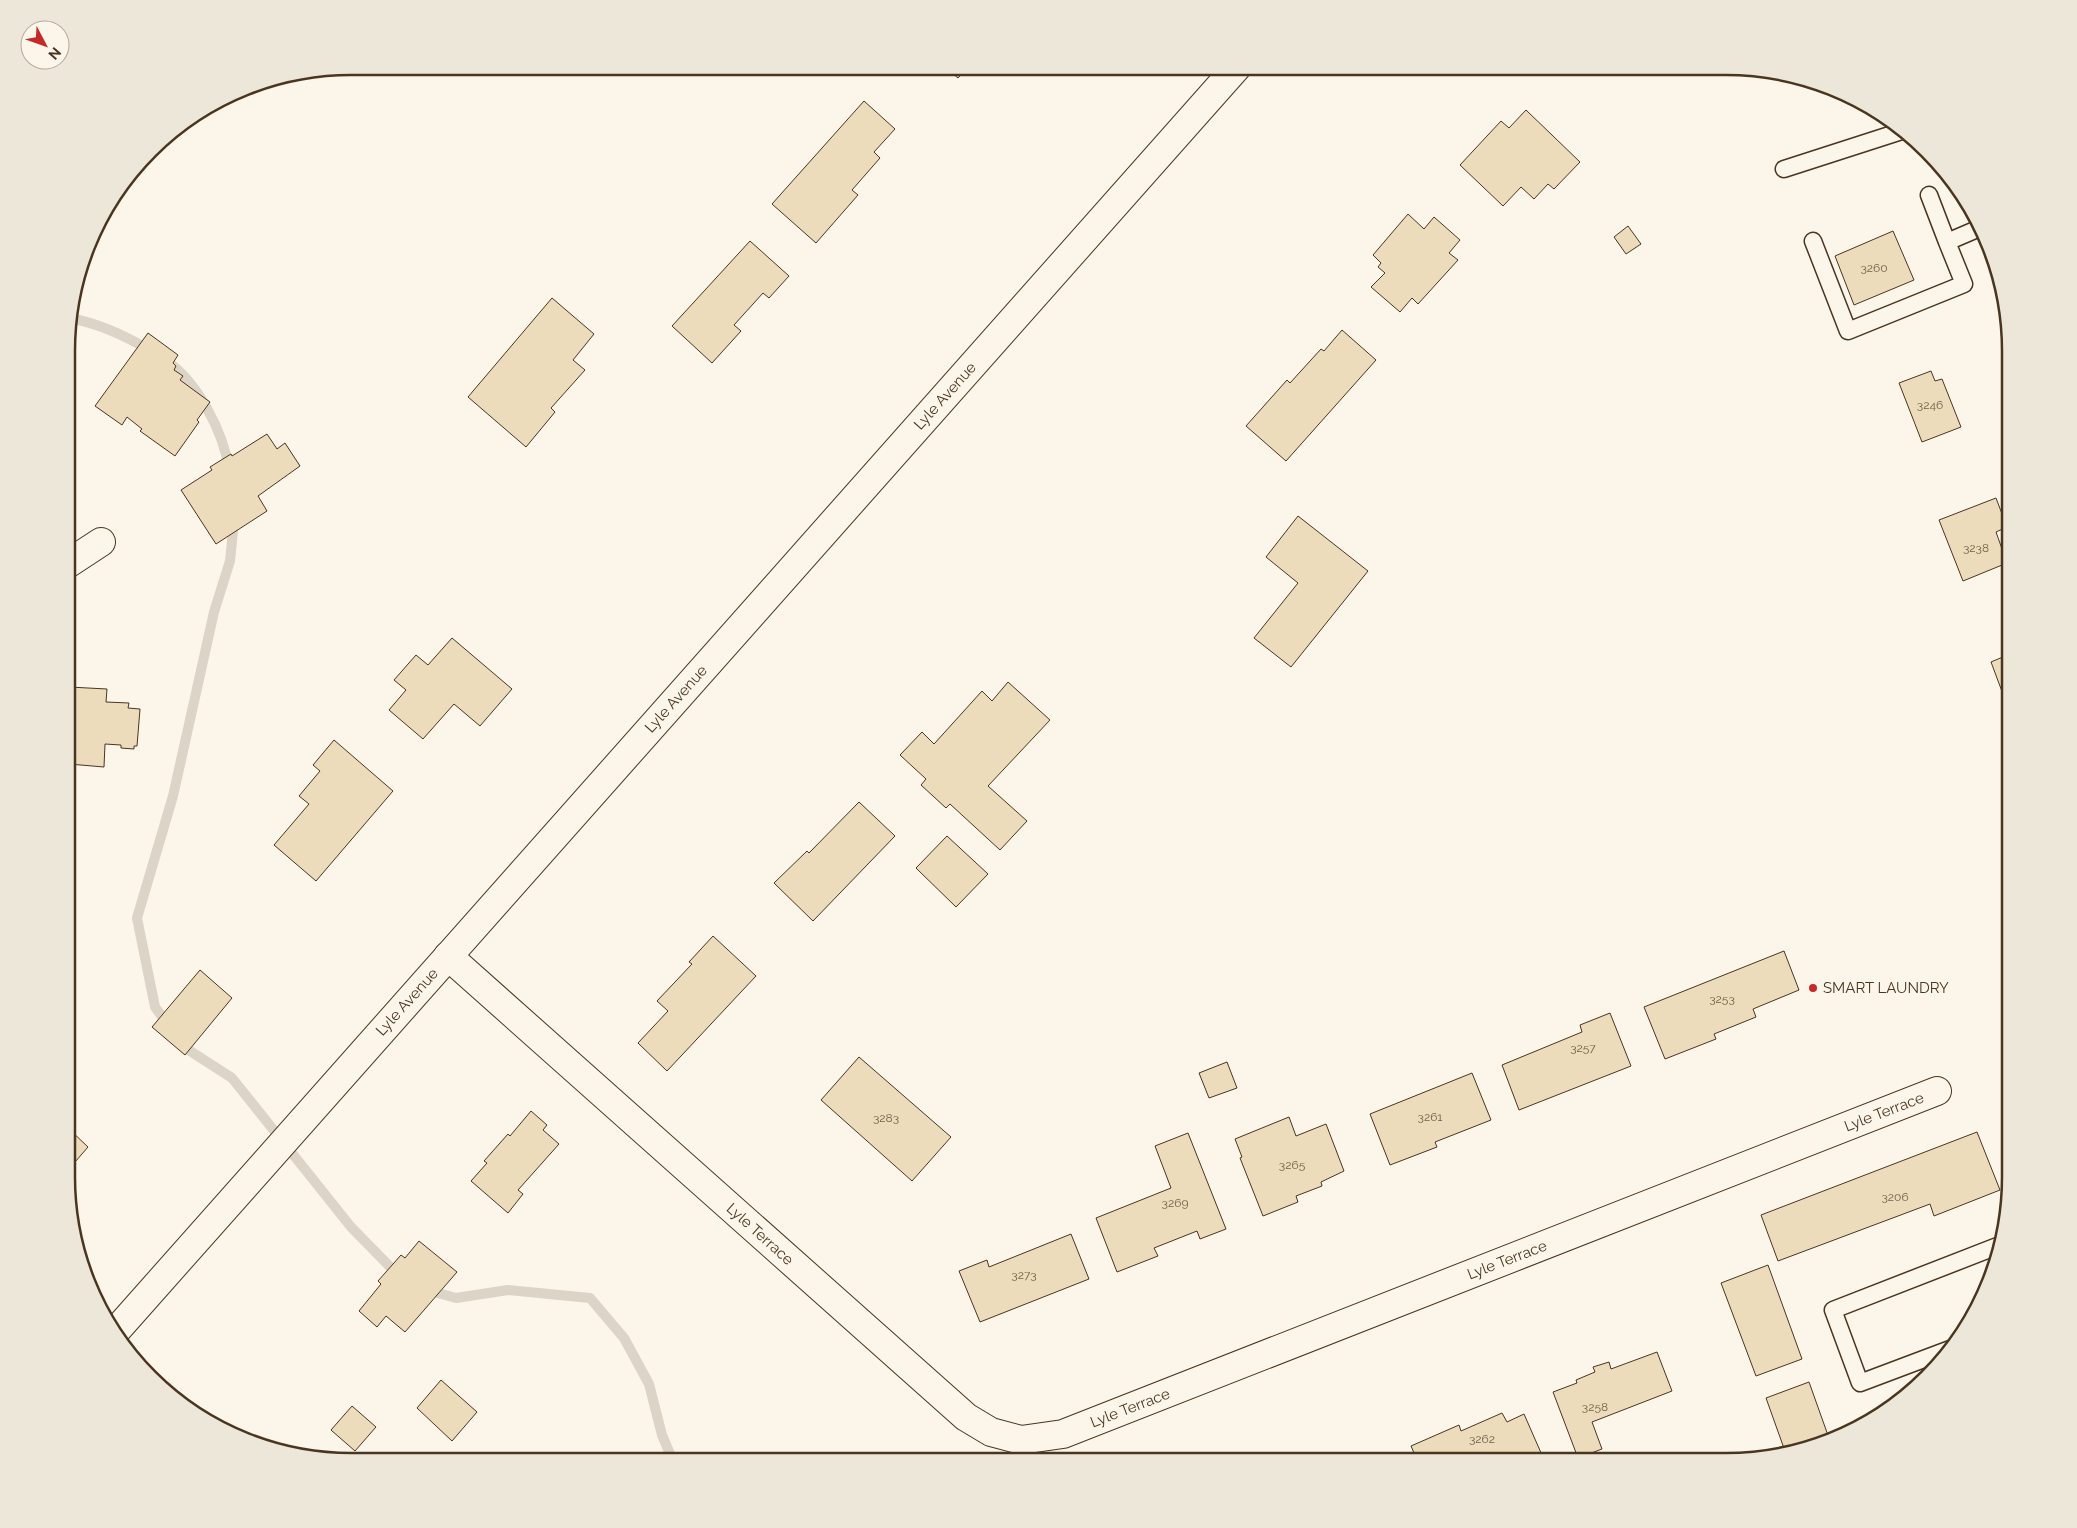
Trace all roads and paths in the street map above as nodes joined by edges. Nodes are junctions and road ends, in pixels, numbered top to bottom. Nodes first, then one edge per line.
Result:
1 (1230, 75) edge
2 (1895, 133) edge
3 (1784, 169) dead end
4 (1929, 195) dead end
5 (1975, 231) edge
6 (1812, 241) dead end
7 (1947, 242) junction
8 (101, 542) dead end
9 (75, 559) edge
10 (448, 956) junction
11 (1937, 1091) dead end
12 (1993, 1249) edge
13 (119, 1327) edge
14 (1938, 1354) edge

1 - 10 street, Lyle Avenue
2 - 3 lane
4 - 7 lane
5 - 7 lane
6 - 7 lane
8 - 9 street
10 - 11 street, Lyle Terrace
10 - 13 street, Lyle Avenue
12 - 14 lane

